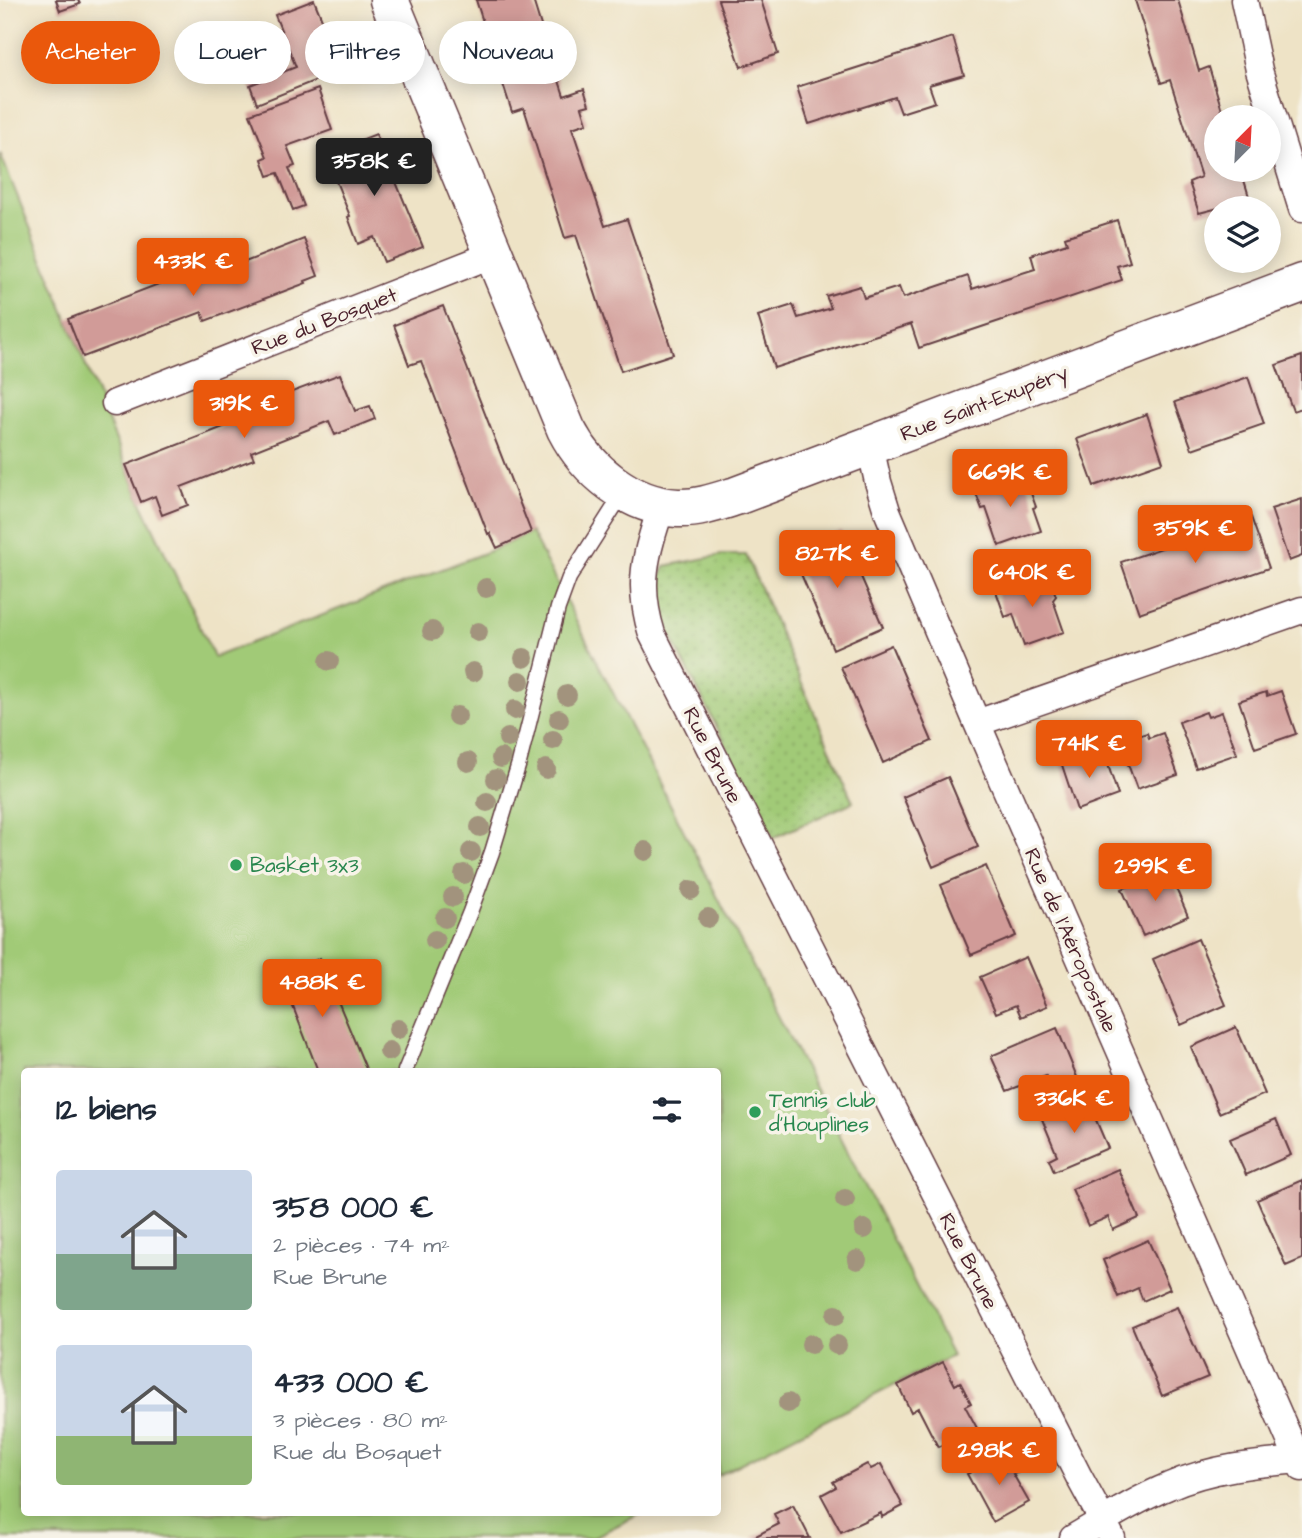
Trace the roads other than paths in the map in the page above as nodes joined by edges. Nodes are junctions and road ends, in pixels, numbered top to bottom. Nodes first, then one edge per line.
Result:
1 (389, 0) edge
2 (1244, 0) edge
3 (1302, 209) edge
4 (494, 254) junction
5 (1302, 283) edge
6 (115, 403) dead end
7 (870, 446) junction
8 (624, 491) junction
9 (663, 505) junction
10 (1302, 610) edge
11 (976, 723) junction
12 (406, 1068) edge
13 (1301, 1463) edge
14 (1107, 1530) edge
15 (1073, 1538) edge

1 - 4 street
2 - 3 street
4 - 6 street, Rue du Bosquet
4 - 8 street
5 - 7 street, Rue Saint-Exupéry
7 - 9 street, Rue Saint-Exupéry
7 - 11 street, Rue de l'Aéropostale
8 - 9 street
8 - 12 lane
9 - 14 street, Rue Brune
10 - 11 street
11 - 13 street, Rue de l'Aéropostale
13 - 14 street
14 - 15 street

